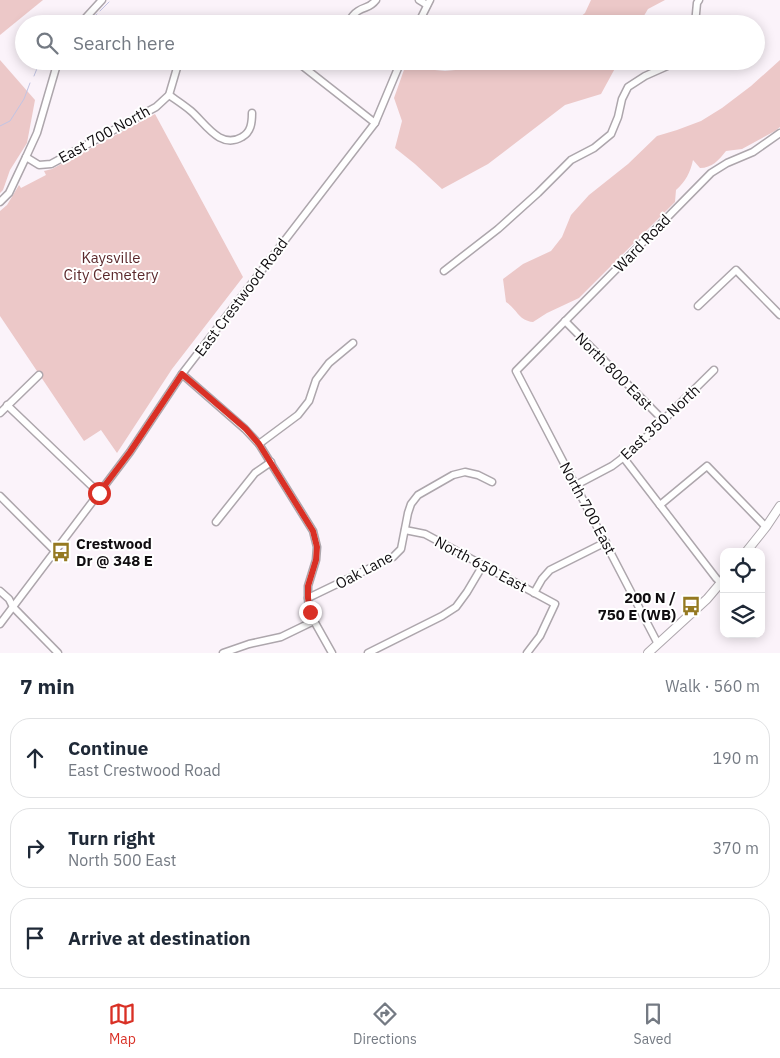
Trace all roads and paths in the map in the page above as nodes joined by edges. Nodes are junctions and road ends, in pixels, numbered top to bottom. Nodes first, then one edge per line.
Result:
1 (102, 0) edge
2 (376, 0) edge
3 (419, 0) edge
4 (699, 0) edge
5 (429, 2) edge
6 (88, 15) edge
7 (352, 15) edge
8 (422, 15) edge
9 (696, 15) edge
10 (55, 70) edge
11 (175, 70) edge
12 (307, 70) edge
13 (398, 70) edge
14 (658, 70) edge
15 (168, 95) junction
16 (252, 113) dead end
17 (375, 123) junction
18 (780, 133) edge
19 (26, 157) junction
20 (0, 202) edge
21 (444, 271) dead end
22 (698, 306) dead end
23 (780, 316) edge
24 (565, 321) junction
25 (353, 343) dead end
26 (714, 370) dead end
27 (516, 371) joint
28 (182, 374) junction
29 (39, 375) dead end
30 (7, 405) junction
31 (0, 413) edge
32 (663, 420) junction
33 (259, 444) junction
34 (623, 457) junction
35 (271, 462) junction
36 (492, 482) dead end
37 (576, 485) junction
38 (99, 493) junction
39 (0, 496) edge
40 (660, 505) junction
41 (780, 506) edge
42 (216, 522) dead end
43 (766, 527) junction
44 (404, 530) junction
45 (603, 543) junction
46 (749, 548) edge
47 (55, 551) junction
48 (482, 564) junction
49 (720, 580) edge
50 (720, 583) edge
51 (0, 590) edge
52 (534, 592) junction
53 (308, 598) junction
54 (13, 607) junction
55 (314, 621) junction
56 (0, 624) edge
57 (658, 644) junction
58 (58, 653) edge
59 (222, 653) edge
60 (332, 653) edge
61 (368, 653) edge
62 (527, 653) edge
63 (648, 653) edge

1 - 6 street
2 - 7 street
3 - 5 street
4 - 9 street
5 - 8 street
10 - 19 street
11 - 15 street
12 - 17 street
13 - 17 street, East Crestwood Road
14 - 21 street
15 - 16 street
15 - 19 street, East 700 North
17 - 28 street, East Crestwood Road
18 - 24 street, Ward Road
19 - 20 street
22 - 23 street
24 - 27 street, Ward Road
24 - 32 street, North 800 East
25 - 33 street
26 - 32 street, East 350 North
27 - 37 street, North 700 East
28 - 33 street
28 - 38 street, East Crestwood Road
29 - 30 street
30 - 31 street
30 - 38 street
32 - 34 street, East 350 North
33 - 35 street
34 - 37 street, East 350 North
34 - 40 street
35 - 42 street
35 - 53 street
36 - 44 street, Oak Lane
37 - 45 street, North 700 East
38 - 47 street, East Crestwood Road
39 - 47 street
40 - 43 street
40 - 49 street
41 - 43 main road
43 - 46 main road
44 - 48 street, North 650 East
44 - 53 street, Oak Lane
45 - 52 street, North 650 East
45 - 57 street, North 700 East
47 - 54 street, East Crestwood Road
48 - 52 street, North 650 East
48 - 61 street
50 - 57 main road
51 - 54 street
52 - 62 street
53 - 55 street
54 - 56 street, East Crestwood Road
54 - 58 street
55 - 59 street
55 - 60 street
57 - 63 main road

